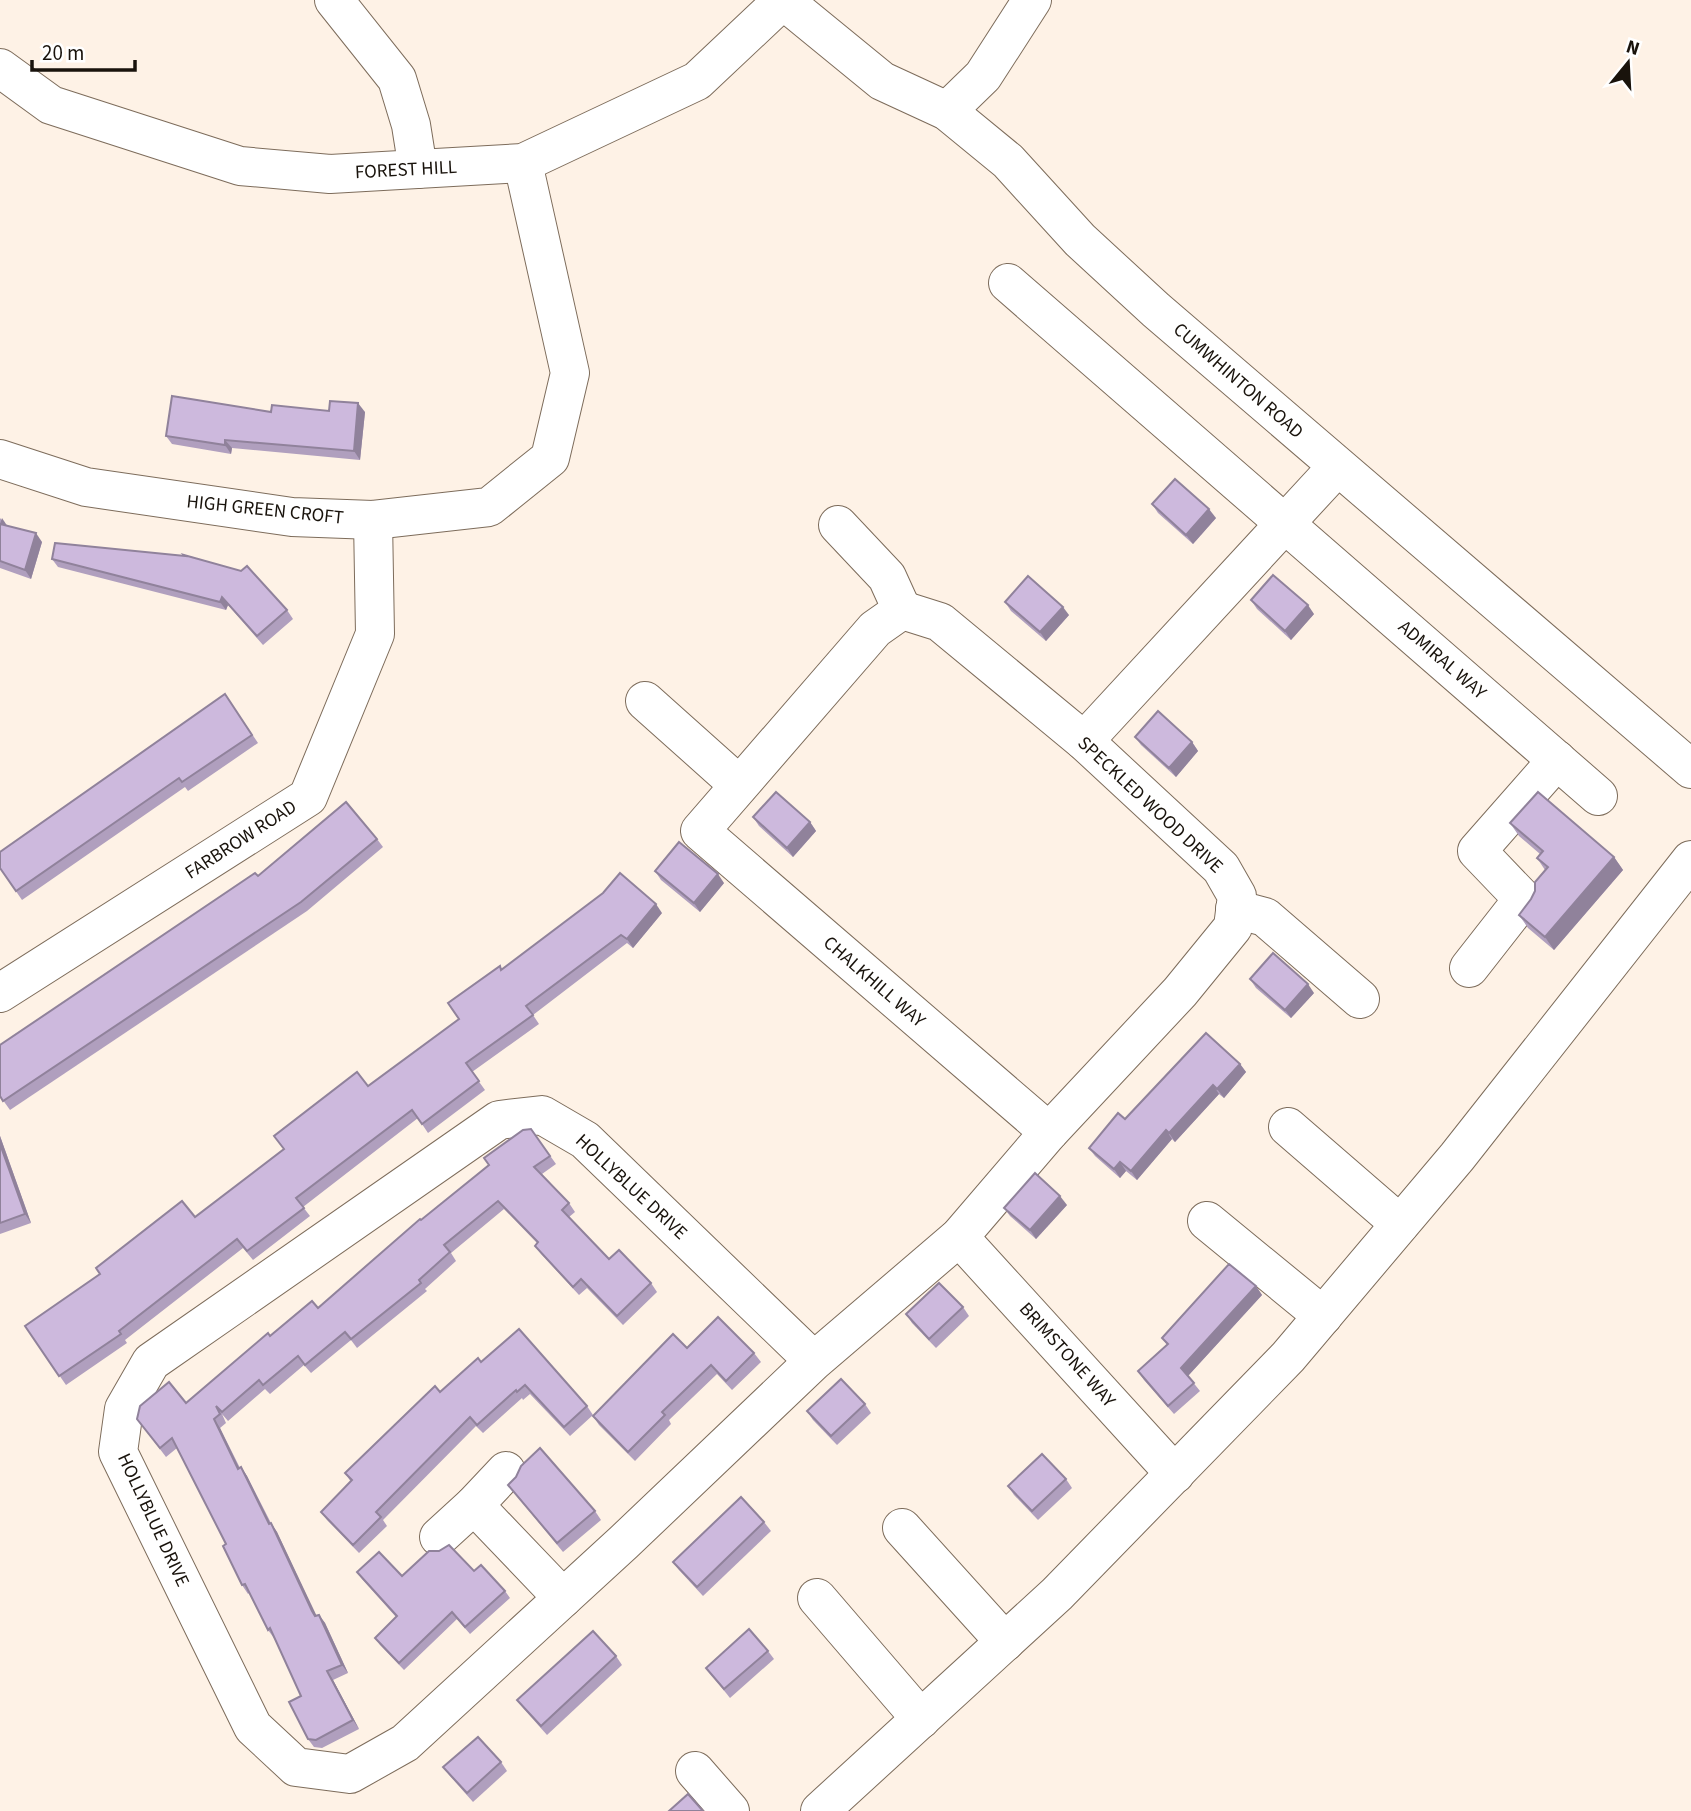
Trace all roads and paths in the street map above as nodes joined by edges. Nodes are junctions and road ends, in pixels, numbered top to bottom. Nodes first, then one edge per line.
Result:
1 (334, 0) edge
2 (783, 0) edge
3 (1032, 0) edge
4 (0, 68) edge
5 (947, 111) junction
6 (523, 163) junction
7 (418, 169) junction
8 (1008, 283) dead end
9 (0, 459) edge
10 (1337, 467) junction
11 (373, 520) junction
12 (1285, 523) junction
13 (838, 525) dead end
14 (902, 610) junction
15 (645, 701) dead end
16 (1084, 741) junction
17 (1557, 760) junction
18 (1691, 769) edge
19 (739, 785) junction
20 (1598, 796) dead end
21 (1691, 860) edge
22 (1235, 909) junction
23 (1469, 968) dead end
24 (0, 993) edge
25 (1360, 999) dead end
26 (1288, 1127) dead end
27 (1049, 1132) junction
28 (1207, 1221) dead end
29 (1400, 1224) junction
30 (959, 1237) junction
31 (1323, 1315) junction
32 (814, 1361) junction
33 (506, 1471) dead end
34 (1175, 1474) junction
35 (474, 1506) junction
36 (902, 1528) dead end
37 (439, 1536) dead end
38 (563, 1598) junction
39 (817, 1598) dead end
40 (1005, 1642) junction
41 (921, 1718) junction
42 (695, 1771) dead end
43 (730, 1811) edge
44 (820, 1811) edge

1 - 7 street
2 - 5 street, CUMWHINTON ROAD
2 - 6 street, FOREST HILL
3 - 5 street
4 - 7 street, FOREST HILL
5 - 10 street, CUMWHINTON ROAD
6 - 7 street, FOREST HILL
6 - 11 street, HIGH GREEN CROFT
8 - 12 street, ADMIRAL WAY
9 - 11 street, HIGH GREEN CROFT
10 - 12 street
10 - 18 street, CUMWHINTON ROAD
11 - 24 street, FARBROW ROAD
12 - 16 street
12 - 17 street, ADMIRAL WAY
13 - 14 street
14 - 16 street, SPECKLED WOOD DRIVE
14 - 19 street
15 - 19 street
16 - 22 street, SPECKLED WOOD DRIVE
17 - 20 street, ADMIRAL WAY
17 - 23 street
19 - 27 street, CHALKHILL WAY
21 - 29 street
22 - 25 street
22 - 27 street
26 - 29 street
27 - 30 street
28 - 31 street
29 - 31 street
30 - 32 street, HOLLYBLUE DRIVE
30 - 34 street, BRIMSTONE WAY
31 - 34 street
32 - 38 street, HOLLYBLUE DRIVE
32 - 38 street, HOLLYBLUE DRIVE
33 - 35 street
34 - 40 street
35 - 37 street
35 - 38 street
36 - 40 street
39 - 41 street
40 - 41 street
41 - 44 street
42 - 43 street

